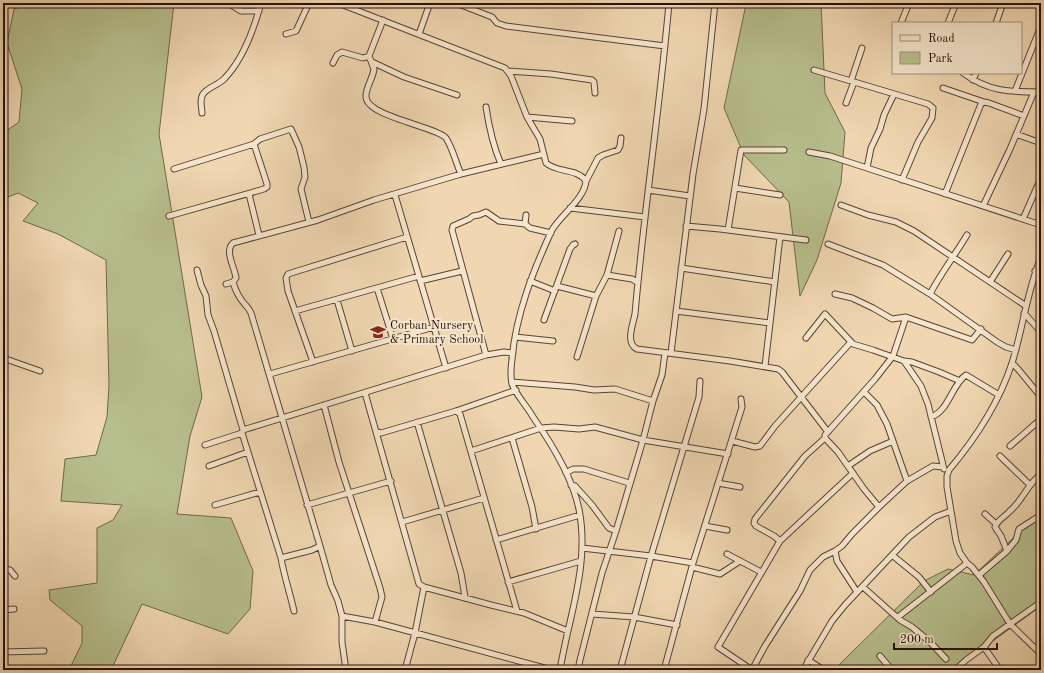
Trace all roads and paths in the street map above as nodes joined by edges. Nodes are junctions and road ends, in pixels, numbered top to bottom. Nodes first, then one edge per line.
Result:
1 (228, 3) edge
2 (261, 3) edge
3 (309, 3) edge
4 (338, 3) edge
5 (430, 3) edge
6 (456, 3) edge
7 (669, 3) edge
8 (715, 3) edge
9 (909, 3) edge
10 (956, 3) edge
11 (1003, 3) edge
12 (259, 11) junction
13 (383, 20) junction
14 (901, 22) edge
15 (948, 22) edge
16 (996, 22) edge
17 (1041, 26) edge
18 (286, 34) dead end
19 (418, 34) junction
20 (665, 46) junction
21 (862, 48) dead end
22 (369, 56) junction
23 (371, 62) junction
24 (332, 63) dead end
25 (814, 70) dead end
26 (508, 71) junction
27 (965, 74) edge
28 (976, 74) edge
29 (1022, 74) edge
30 (1022, 74) edge
31 (973, 80) junction
32 (853, 82) junction
33 (943, 88) dead end
34 (1015, 91) junction
35 (1034, 92) junction
36 (1041, 92) edge
37 (595, 93) dead end
38 (894, 94) junction
39 (457, 95) dead end
40 (984, 102) junction
41 (846, 103) dead end
42 (486, 107) dead end
43 (202, 113) dead end
44 (1024, 116) junction
45 (527, 117) junction
46 (572, 121) dead end
47 (1016, 134) junction
48 (621, 138) dead end
49 (1041, 143) edge
50 (254, 144) junction
51 (784, 150) dead end
52 (809, 152) dead end
53 (544, 154) junction
54 (501, 164) junction
55 (867, 168) junction
56 (174, 169) dead end
57 (461, 174) junction
58 (1041, 178) edge
59 (902, 180) junction
60 (586, 181) junction
61 (735, 188) junction
62 (648, 190) junction
63 (249, 194) junction
64 (945, 194) junction
65 (394, 195) junction
66 (780, 195) dead end
67 (690, 196) junction
68 (841, 205) dead end
69 (983, 206) junction
70 (570, 208) junction
71 (526, 215) dead end
72 (169, 216) dead end
73 (645, 217) junction
74 (1023, 219) junction
75 (309, 222) junction
76 (525, 224) junction
77 (1041, 225) edge
78 (686, 226) junction
79 (728, 230) junction
80 (619, 231) dead end
81 (551, 233) junction
82 (259, 235) junction
83 (968, 235) dead end
84 (407, 237) junction
85 (780, 237) junction
86 (806, 240) dead end
87 (575, 244) dead end
88 (828, 244) dead end
89 (1008, 254) dead end
90 (954, 257) junction
91 (1041, 257) edge
92 (682, 268) junction
93 (197, 270) dead end
94 (462, 271) junction
95 (1035, 271) junction
96 (607, 275) junction
97 (1041, 277) edge
98 (420, 279) junction
99 (530, 281) junction
100 (233, 282) junction
101 (637, 282) junction
102 (775, 282) junction
103 (990, 282) junction
104 (226, 284) dead end
105 (377, 288) junction
106 (556, 288) junction
107 (835, 294) dead end
108 (930, 294) junction
109 (596, 296) junction
110 (337, 300) junction
111 (1026, 306) junction
112 (295, 311) junction
113 (676, 311) junction
114 (1024, 313) junction
115 (906, 317) junction
116 (544, 320) dead end
117 (770, 323) junction
118 (434, 327) junction
119 (981, 329) junction
120 (1041, 332) edge
121 (515, 337) junction
122 (806, 338) dead end
123 (393, 339) junction
124 (553, 341) dead end
125 (850, 343) junction
126 (1016, 350) junction
127 (352, 351) junction
128 (513, 353) junction
129 (668, 353) junction
130 (486, 355) junction
131 (893, 356) junction
132 (577, 357) dead end
133 (3, 358) edge
134 (904, 361) junction
135 (313, 362) junction
136 (1012, 363) junction
137 (765, 366) junction
138 (446, 368) junction
139 (40, 371) dead end
140 (270, 374) junction
141 (700, 381) dead end
142 (960, 381) junction
143 (512, 382) junction
144 (516, 390) junction
145 (864, 392) junction
146 (365, 393) junction
147 (999, 395) junction
148 (802, 397) junction
149 (1041, 397) edge
150 (741, 398) dead end
151 (653, 401) junction
152 (324, 405) junction
153 (456, 411) junction
154 (931, 416) junction
155 (282, 418) junction
156 (1041, 419) edge
157 (417, 422) junction
158 (541, 428) junction
159 (242, 432) junction
160 (377, 432) junction
161 (828, 432) junction
162 (512, 438) junction
163 (825, 438) junction
164 (643, 440) junction
165 (732, 441) junction
166 (893, 441) junction
167 (205, 445) dead end
168 (684, 446) junction
169 (1010, 446) dead end
170 (471, 451) junction
171 (248, 452) junction
172 (728, 454) junction
173 (1000, 456) dead end
174 (209, 466) dead end
175 (848, 466) junction
176 (943, 467) junction
177 (566, 473) junction
178 (853, 473) junction
179 (1041, 474) edge
180 (947, 476) junction
181 (907, 481) junction
182 (391, 482) junction
183 (629, 483) junction
184 (718, 483) junction
185 (1030, 484) junction
186 (571, 485) junction
187 (740, 487) dead end
188 (260, 492) junction
189 (349, 494) junction
190 (484, 498) junction
191 (215, 505) dead end
192 (307, 505) junction
193 (879, 507) junction
194 (442, 511) junction
195 (951, 511) junction
196 (985, 514) dead end
197 (580, 515) junction
198 (1041, 515) edge
199 (402, 522) junction
200 (996, 524) junction
201 (705, 526) junction
202 (536, 528) junction
203 (727, 530) dead end
204 (616, 531) junction
205 (496, 540) junction
206 (780, 541) junction
207 (320, 546) junction
208 (582, 548) junction
209 (609, 551) junction
210 (835, 551) junction
211 (1007, 552) junction
212 (727, 554) dead end
213 (892, 555) junction
214 (652, 556) junction
215 (282, 558) junction
216 (582, 561) junction
217 (740, 561) junction
218 (967, 563) junction
219 (692, 565) junction
220 (3, 569) edge
221 (761, 572) junction
222 (979, 575) junction
223 (15, 576) dead end
224 (508, 582) junction
225 (424, 587) junction
226 (863, 587) junction
227 (857, 592) junction
228 (931, 592) junction
229 (465, 597) junction
230 (1041, 602) edge
231 (14, 609) dead end
232 (3, 610) edge
233 (294, 611) dead end
234 (517, 611) junction
235 (592, 614) junction
236 (342, 616) junction
237 (634, 617) junction
238 (898, 617) junction
239 (375, 622) junction
240 (1010, 624) junction
241 (677, 625) junction
242 (568, 631) junction
243 (415, 633) junction
244 (984, 647) junction
245 (44, 651) dead end
246 (3, 652) edge
247 (1041, 654) edge
248 (880, 656) dead end
249 (946, 659) dead end
250 (808, 660) junction
251 (346, 670) edge
252 (405, 670) edge
253 (552, 670) edge
254 (560, 670) edge
255 (578, 670) edge
256 (620, 670) edge
257 (664, 670) edge
258 (752, 670) edge
259 (803, 670) edge
260 (824, 670) edge
261 (892, 670) edge
262 (955, 670) edge
263 (1000, 670) edge

1 - 12 street
2 - 12 street
3 - 18 street
4 - 13 street
5 - 19 street
6 - 20 street
7 - 20 street
8 - 67 street
9 - 14 street
10 - 15 street
11 - 16 street
12 - 43 street
13 - 19 street
13 - 22 street
17 - 30 street
19 - 26 street
20 - 62 street
21 - 32 street
22 - 23 street
22 - 24 street
23 - 39 street
23 - 57 street
25 - 32 street
26 - 37 street
26 - 45 street
27 - 31 street
28 - 31 street
29 - 34 street
31 - 34 street
32 - 38 street
32 - 41 street
33 - 40 street
34 - 35 street
35 - 36 street
35 - 44 street
38 - 55 street
38 - 59 street
40 - 44 street
40 - 64 street
42 - 54 street
44 - 47 street
45 - 46 street
45 - 53 street
47 - 49 street
47 - 69 street
48 - 60 street
50 - 56 street
50 - 63 street
50 - 75 street
51 - 61 street
52 - 55 street
53 - 54 street
53 - 60 street
54 - 57 street
55 - 59 street
57 - 65 street
58 - 74 street
59 - 64 street
60 - 70 street
61 - 66 street
61 - 79 street
62 - 67 street
62 - 73 street
63 - 72 street
63 - 82 street
64 - 69 street
65 - 75 street
65 - 84 street
67 - 78 street
68 - 90 street
69 - 74 street
70 - 73 street
70 - 81 street
71 - 76 street
73 - 101 street
74 - 77 street
75 - 82 street
76 - 81 street
76 - 94 street
78 - 79 street
78 - 92 street
79 - 85 street
80 - 96 street
81 - 99 street
82 - 100 street
83 - 90 street
84 - 98 street
84 - 112 street
85 - 86 street
85 - 102 street
87 - 106 street
88 - 108 street
89 - 103 street
90 - 103 street
90 - 108 street
91 - 95 street
92 - 102 street
92 - 113 street
93 - 159 street
94 - 98 street
94 - 130 street
95 - 97 street
95 - 111 street
96 - 101 street
96 - 109 street
98 - 105 street
98 - 118 street
99 - 106 street
99 - 121 street
100 - 104 street
100 - 140 street
101 - 129 street
102 - 117 street
103 - 111 street
105 - 110 street
105 - 123 street
106 - 109 street
106 - 116 street
107 - 115 street
108 - 119 street
109 - 132 street
110 - 112 street
110 - 127 street
111 - 114 street
112 - 135 street
113 - 117 street
113 - 129 street
114 - 120 street
114 - 126 street
115 - 119 street
115 - 131 street
117 - 137 street
118 - 123 street
118 - 138 street
119 - 126 street
121 - 124 street
121 - 128 street
122 - 125 street
123 - 127 street
125 - 131 street
125 - 148 street
126 - 136 street
127 - 135 street
128 - 130 street
128 - 143 street
129 - 137 street
129 - 151 street
130 - 138 street
131 - 134 street
131 - 145 street
133 - 139 street
134 - 142 street
134 - 154 street
135 - 140 street
136 - 147 street
136 - 149 street
137 - 148 street
138 - 146 street
140 - 155 street
141 - 168 street
142 - 147 street
142 - 154 street
143 - 144 street
143 - 151 street
144 - 153 street
144 - 158 street
145 - 161 street
145 - 166 street
146 - 152 street
146 - 160 street
147 - 180 street
148 - 161 street
148 - 165 street
150 - 165 street
151 - 164 street
152 - 155 street
152 - 189 street
153 - 157 street
153 - 170 street
154 - 176 street
155 - 159 street
155 - 192 street
156 - 169 street
157 - 160 street
157 - 194 street
158 - 162 street
158 - 164 street
158 - 177 street
159 - 167 street
159 - 171 street
160 - 182 street
161 - 163 street
162 - 170 street
162 - 202 street
163 - 175 street
163 - 206 street
164 - 168 street
164 - 183 street
165 - 172 street
166 - 175 street
166 - 181 street
168 - 172 street
168 - 214 street
170 - 190 street
171 - 174 street
171 - 188 street
172 - 184 street
173 - 185 street
175 - 178 street
176 - 180 street
176 - 181 street
177 - 183 street
177 - 186 street
178 - 193 street
178 - 206 street
179 - 185 street
180 - 195 street
181 - 193 street
182 - 189 street
182 - 199 street
183 - 204 street
184 - 187 street
184 - 201 street
185 - 200 street
186 - 197 street
186 - 204 street
188 - 191 street
188 - 215 street
189 - 192 street
189 - 239 street
190 - 194 street
190 - 205 street
192 - 207 street
193 - 210 street
194 - 199 street
194 - 229 street
195 - 213 street
195 - 218 street
196 - 200 street
197 - 202 street
197 - 208 street
198 - 211 street
199 - 225 street
200 - 211 street
201 - 203 street
201 - 219 street
202 - 205 street
204 - 209 street
205 - 224 street
206 - 221 street
207 - 215 street
207 - 236 street
208 - 209 street
208 - 216 street
209 - 214 street
209 - 235 street
210 - 227 street
210 - 258 street
211 - 222 street
212 - 217 street
213 - 226 street
213 - 228 street
214 - 219 street
214 - 237 street
215 - 233 street
216 - 224 street
216 - 242 street
217 - 219 street
217 - 221 street
218 - 222 street
218 - 228 street
219 - 241 street
220 - 223 street
221 - 258 street
222 - 240 street
224 - 234 street
225 - 229 street
225 - 243 street
226 - 227 street
226 - 238 street
227 - 250 street
228 - 238 street
229 - 234 street
230 - 240 street
231 - 232 street
234 - 242 street
235 - 237 street
235 - 255 street
236 - 239 street
236 - 251 street
237 - 241 street
237 - 256 street
238 - 249 street
239 - 243 street
240 - 244 street
240 - 247 street
241 - 257 street
242 - 254 street
243 - 252 street
243 - 253 street
244 - 262 street
244 - 263 street
245 - 246 street
248 - 261 street
250 - 259 street
250 - 260 street

